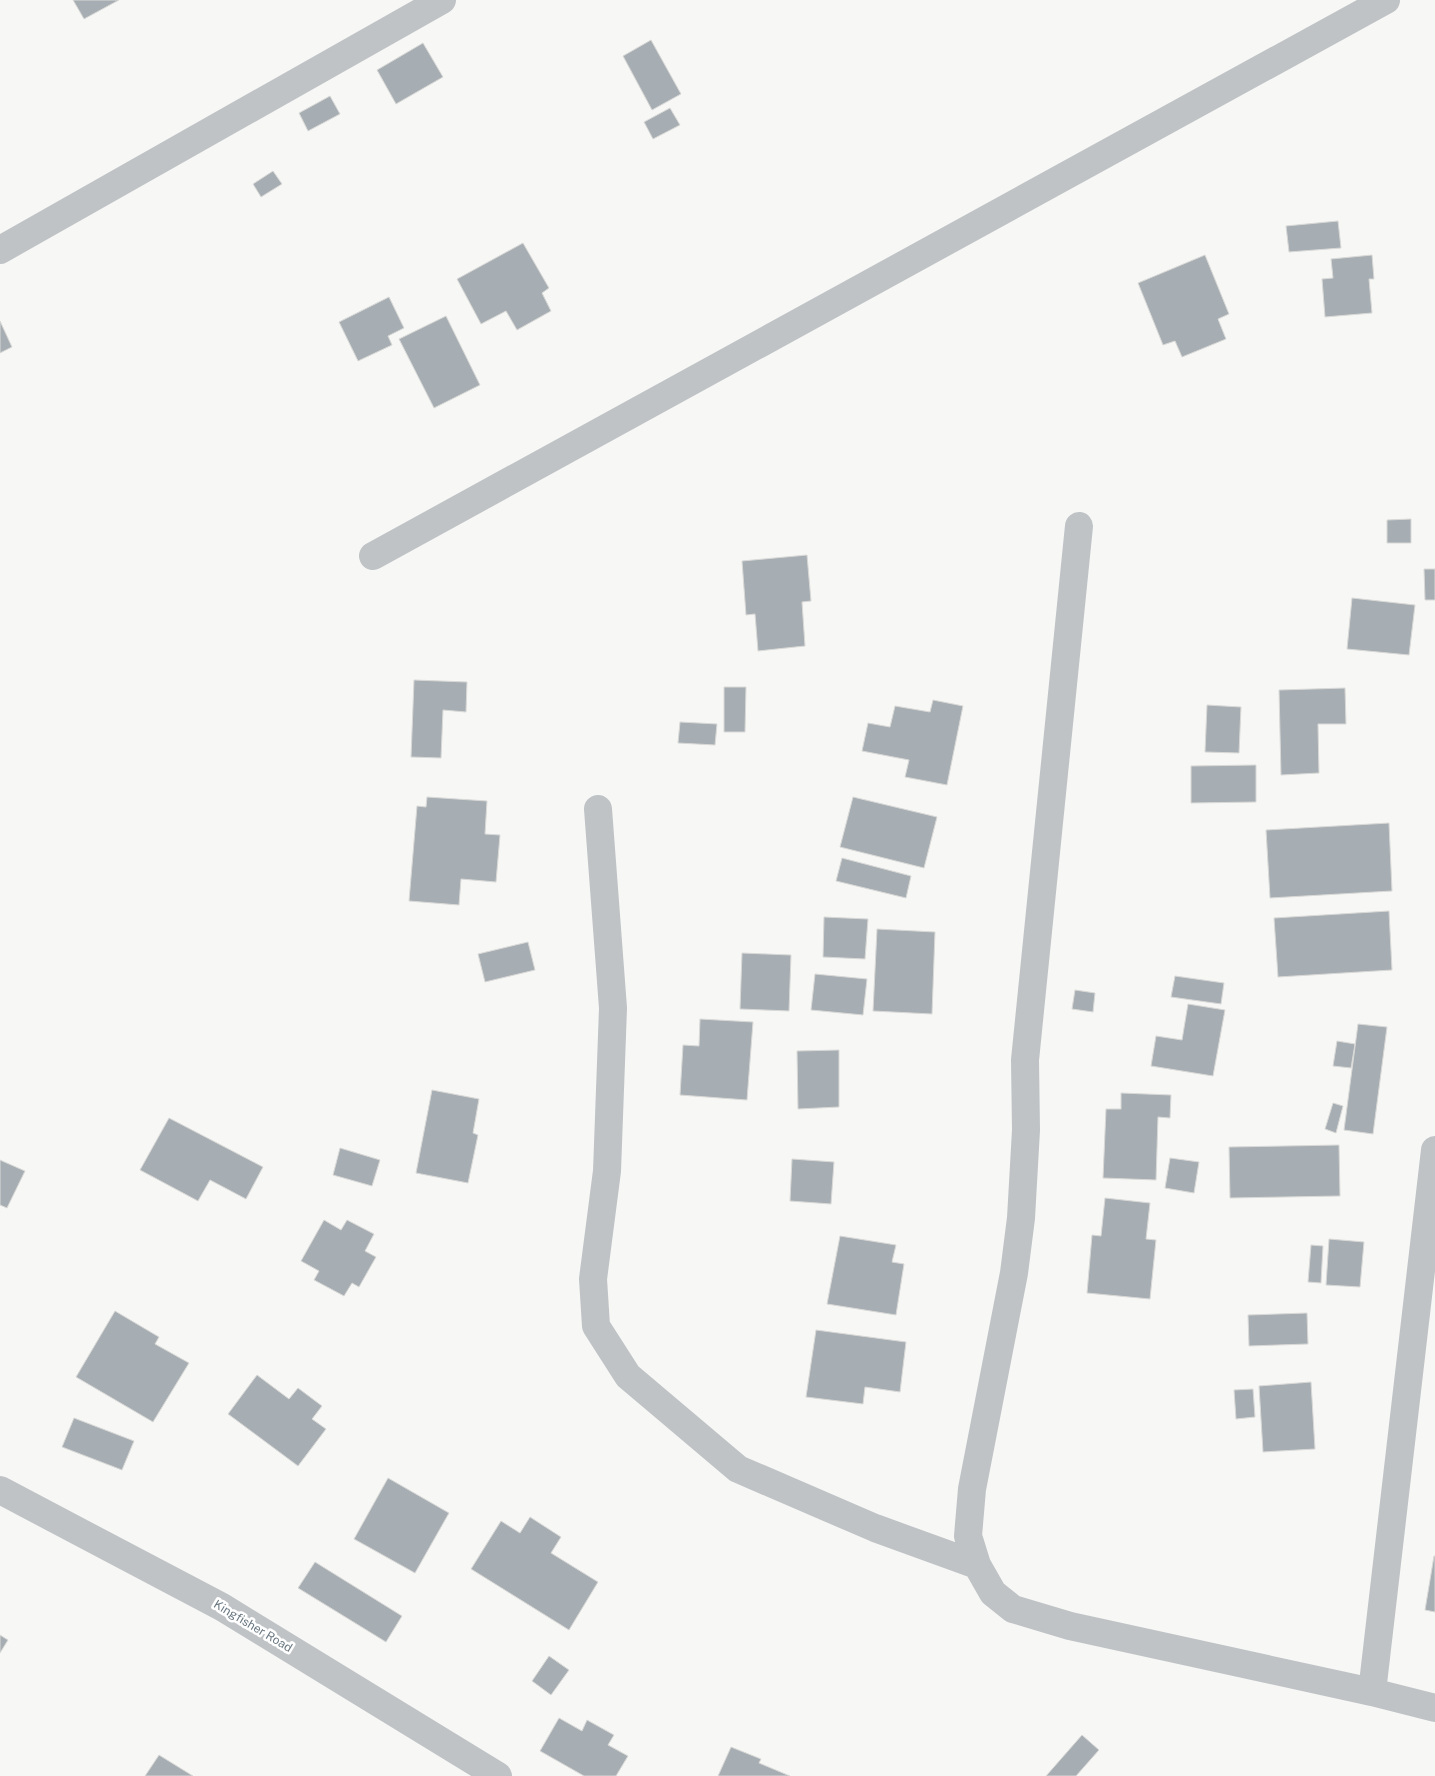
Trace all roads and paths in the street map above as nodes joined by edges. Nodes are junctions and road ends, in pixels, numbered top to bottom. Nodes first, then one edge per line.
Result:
1 (442, 0) edge
2 (1386, 0) edge
3 (0, 250) edge
4 (1080, 526) dead end
5 (373, 556) dead end
6 (598, 809) dead end
7 (1435, 1150) edge
8 (0, 1490) edge
9 (977, 1565) junction
10 (1372, 1692) junction
11 (1435, 1708) edge
12 (498, 1776) edge

1 - 3 street
2 - 5 street
4 - 9 street
6 - 9 street
7 - 10 street
8 - 12 street, Kingfisher Road
9 - 10 street
10 - 11 street

